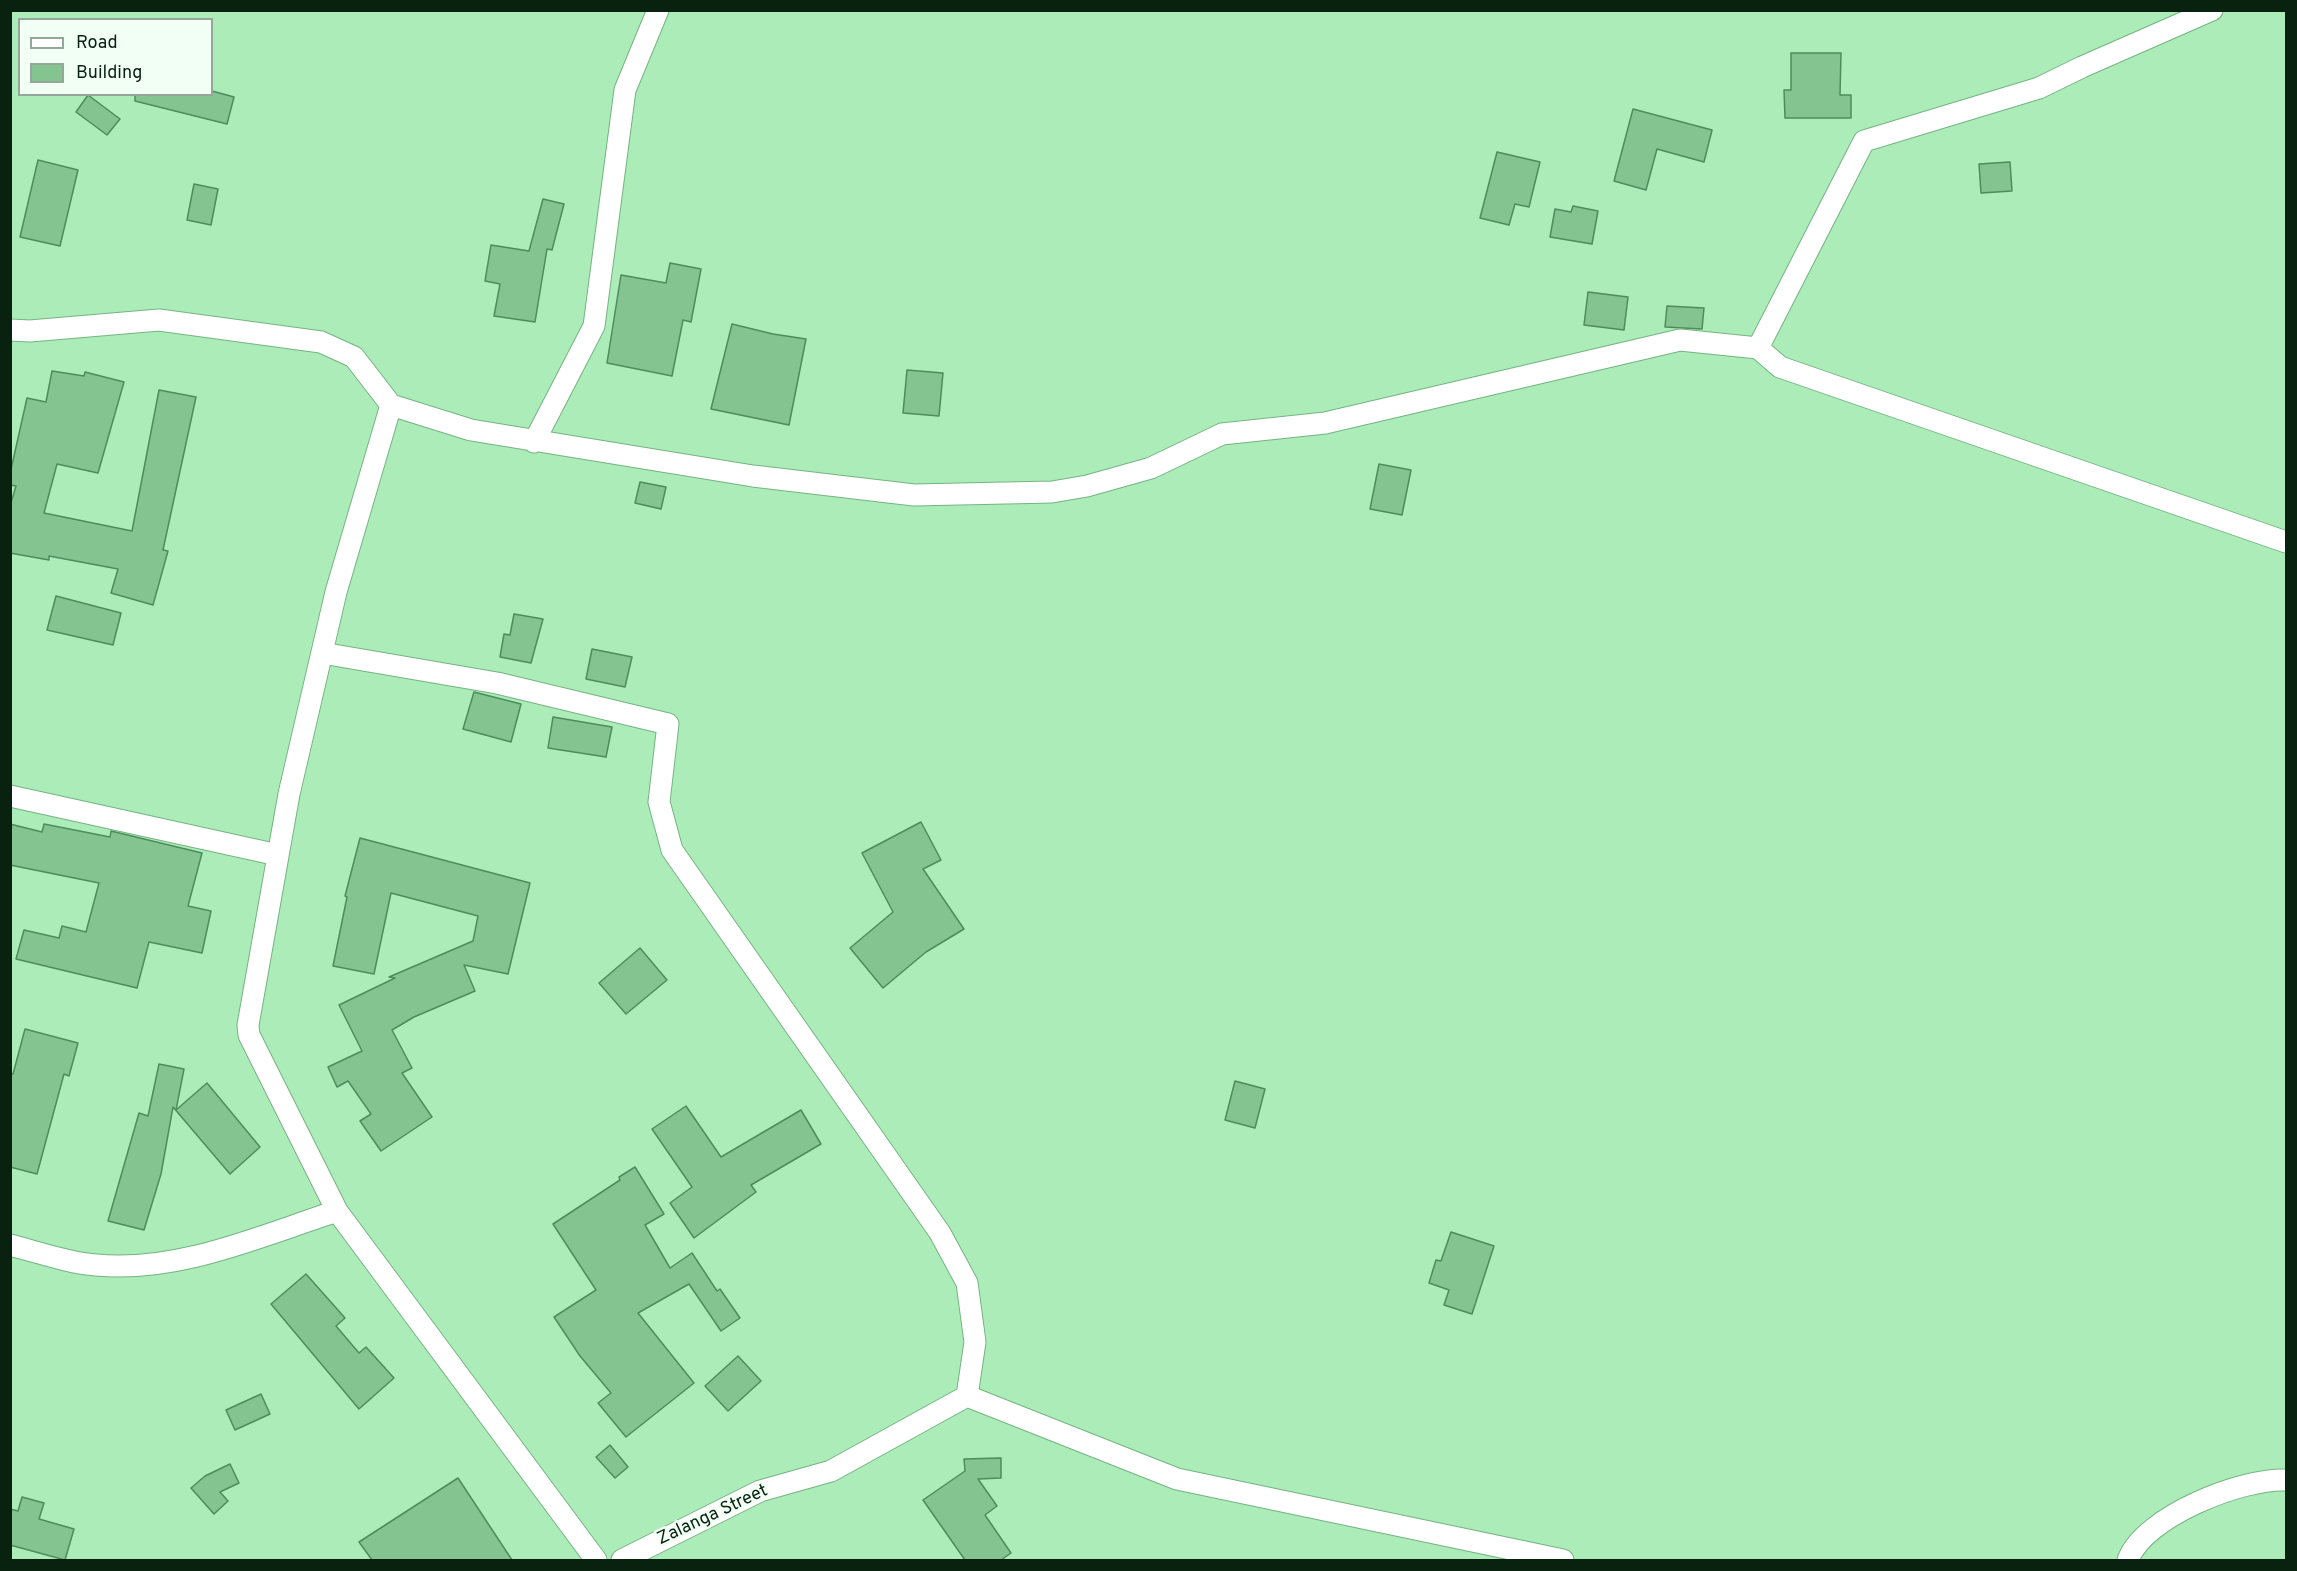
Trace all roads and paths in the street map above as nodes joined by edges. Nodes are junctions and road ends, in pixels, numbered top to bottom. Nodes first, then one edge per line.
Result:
1 (658, 10) edge
2 (2212, 10) edge
3 (10, 330) edge
4 (1758, 348) junction
5 (391, 405) junction
6 (534, 442) junction
7 (2286, 542) edge
8 (322, 653) junction
9 (10, 796) edge
10 (278, 855) junction
11 (337, 1211) junction
12 (10, 1245) edge
13 (967, 1396) junction
14 (2286, 1480) edge
15 (596, 1560) edge
16 (622, 1560) edge
17 (1563, 1560) edge
18 (2128, 1560) edge

1 - 6 street
2 - 4 street
3 - 5 street
4 - 6 street
4 - 7 street
5 - 6 street
5 - 8 street
8 - 10 street
8 - 13 street
9 - 10 street
10 - 11 street
11 - 12 street
11 - 15 street
13 - 16 street, Zalanga Street
13 - 17 street
14 - 18 street

